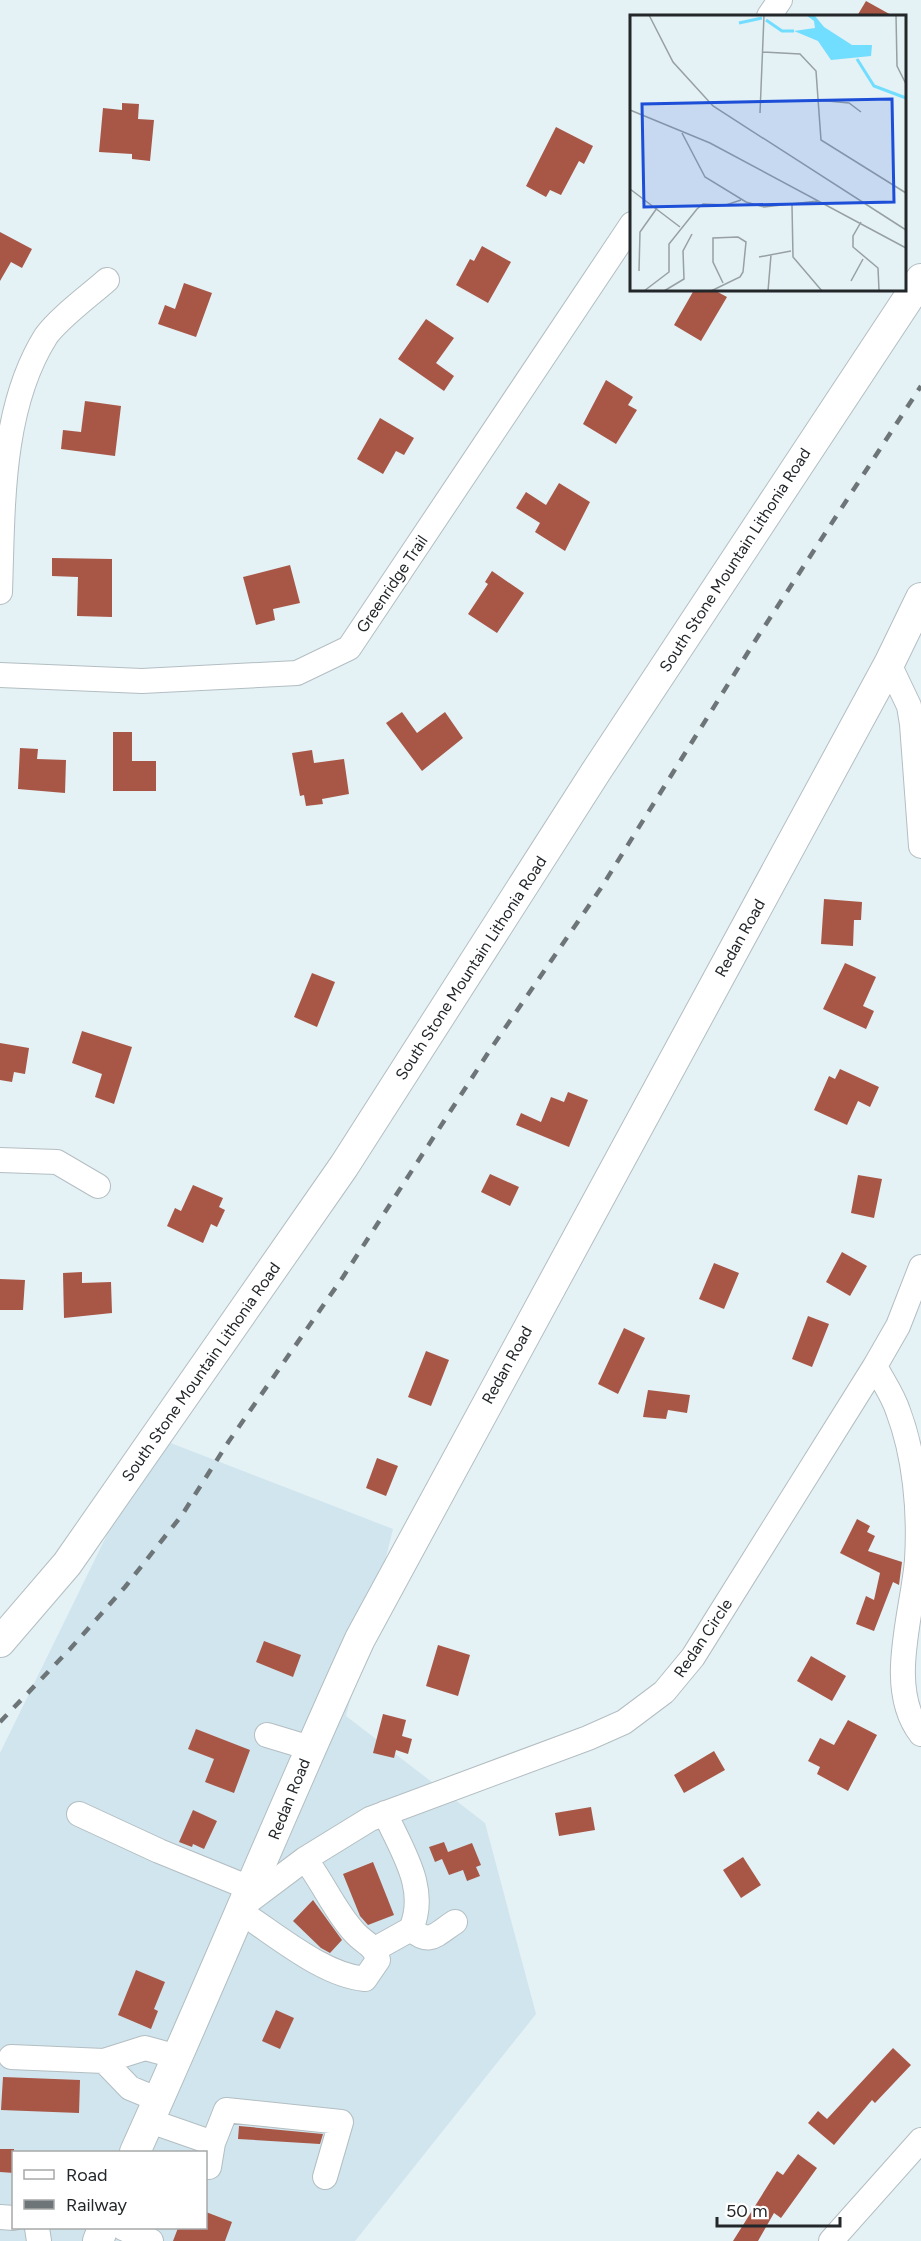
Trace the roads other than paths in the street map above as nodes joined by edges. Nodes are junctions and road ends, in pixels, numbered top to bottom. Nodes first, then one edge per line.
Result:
1 (780, 0) edge
2 (770, 15) edge
3 (630, 227) edge
4 (921, 279) edge
5 (107, 280) dead end
6 (0, 592) edge
7 (921, 598) edge
8 (889, 664) junction
9 (0, 675) edge
10 (921, 846) edge
11 (0, 1160) edge
12 (98, 1186) dead end
13 (921, 1267) edge
14 (875, 1366) junction
15 (0, 1642) edge
16 (921, 1734) edge
17 (267, 1735) dead end
18 (310, 1748) junction
19 (385, 1813) junction
20 (79, 1814) dead end
21 (305, 1859) junction
22 (246, 1902) junction
23 (455, 1922) dead end
24 (411, 1929) junction
25 (375, 1949) junction
26 (4, 2056) edge
27 (178, 2058) junction
28 (104, 2061) junction
29 (154, 2111) junction
30 (921, 2140) edge
31 (213, 2143) junction
32 (135, 2151) edge
33 (209, 2167) dead end
34 (325, 2177) dead end
35 (125, 2229) edge
36 (151, 2241) edge
37 (831, 2241) edge

1 - 2 street
3 - 9 street, Greenridge Trail
4 - 15 main road, South Stone Mountain Lithonia Road
5 - 6 street
7 - 8 main road, Redan Road
8 - 10 street
8 - 18 main road, Redan Road
11 - 12 street
13 - 14 street, Redan Circle
14 - 16 street
14 - 19 street, Redan Circle
17 - 18 street
18 - 22 main road, Redan Road
19 - 21 street, Redan Circle
19 - 24 street
20 - 22 street
21 - 22 street, Redan Circle
21 - 25 street
22 - 25 street
22 - 27 main road, Redan Road
23 - 24 street
24 - 25 street
26 - 28 street
27 - 28 street
27 - 29 main road, Redan Road
28 - 29 street
29 - 31 street
29 - 32 main road, Redan Road
30 - 37 street
31 - 33 street
31 - 34 street
35 - 36 street

